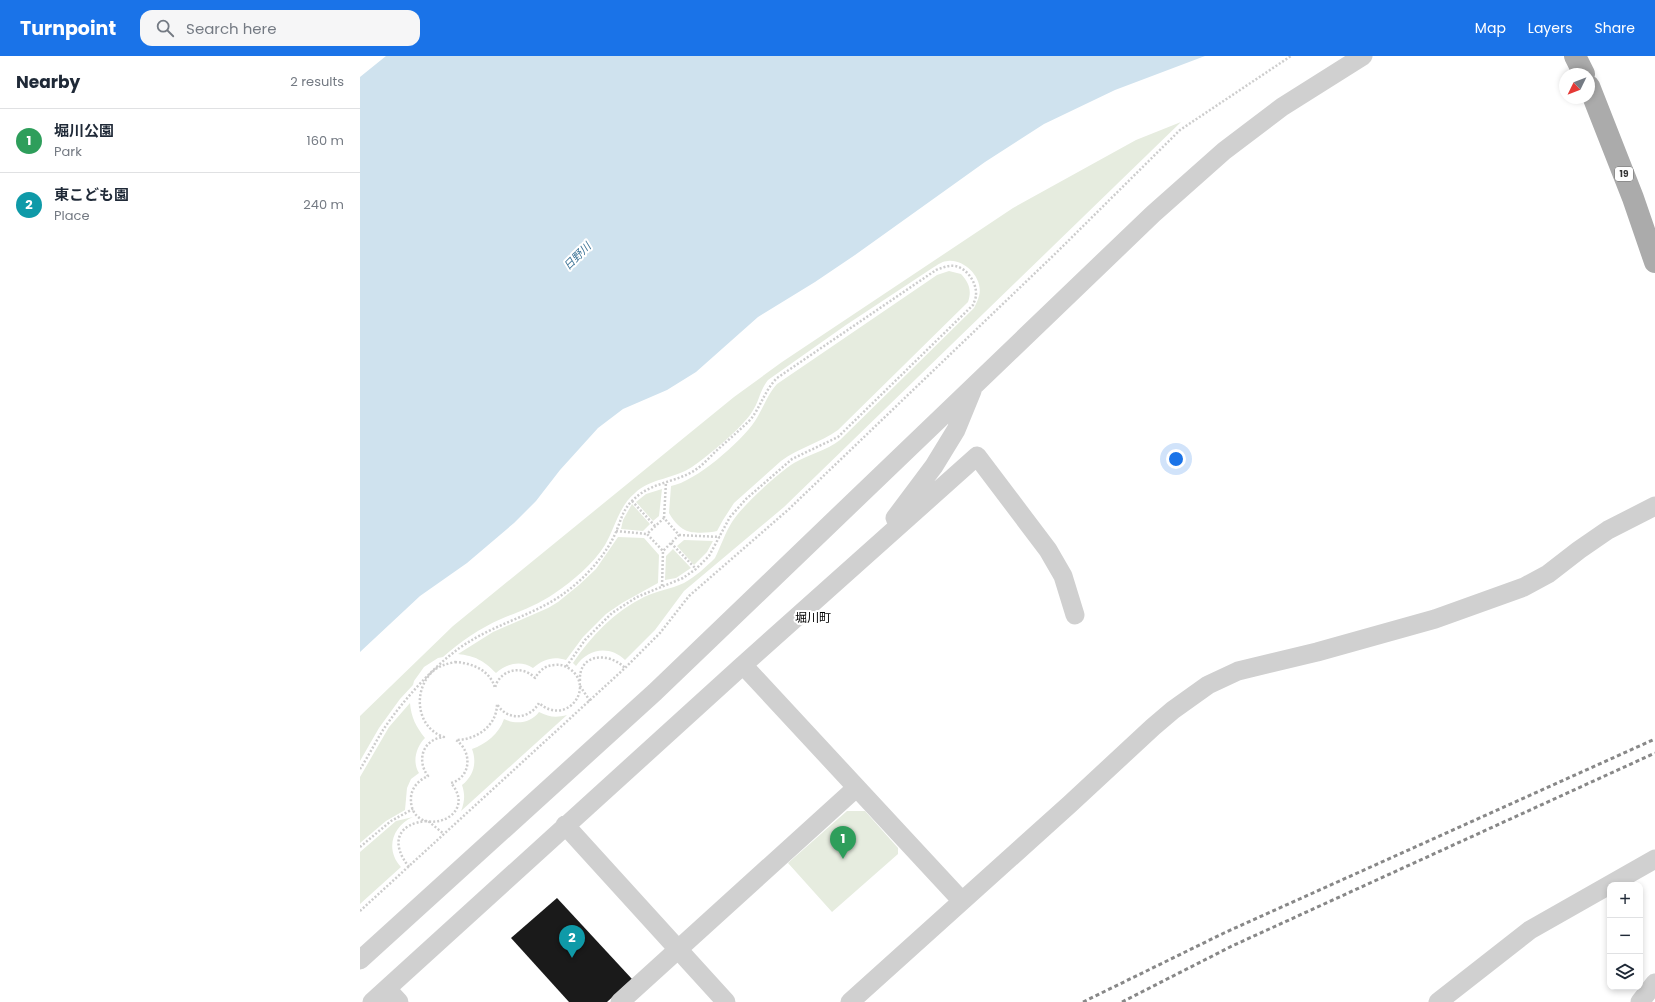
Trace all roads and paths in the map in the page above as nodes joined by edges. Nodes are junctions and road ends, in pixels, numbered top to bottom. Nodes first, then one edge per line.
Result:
1 (1291, 56) edge
2 (1363, 56) edge
3 (1575, 56) edge
4 (1581, 68) edge
5 (1595, 101) edge
6 (1655, 262) edge
7 (974, 385) junction
8 (666, 482) junction
9 (632, 500) junction
10 (1655, 506) edge
11 (664, 518) junction
12 (655, 526) junction
13 (616, 531) junction
14 (647, 534) junction
15 (679, 535) junction
16 (720, 537) junction
17 (670, 543) junction
18 (663, 551) junction
19 (863, 558) junction
20 (696, 569) junction
21 (662, 586) junction
22 (1075, 615) dead end
23 (743, 665) junction
24 (566, 667) junction
25 (625, 668) junction
26 (433, 671) junction
27 (580, 684) junction
28 (590, 701) junction
29 (360, 769) edge
30 (856, 788) junction
31 (413, 809) junction
32 (428, 821) junction
33 (565, 826) junction
34 (444, 834) junction
35 (360, 847) edge
36 (1655, 859) edge
37 (409, 867) junction
38 (961, 900) junction
39 (360, 911) edge
40 (679, 949) junction
41 (360, 960) edge
42 (1655, 983) edge
43 (393, 995) edge
44 (372, 1002) edge
45 (620, 1002) edge
46 (726, 1002) edge
47 (850, 1002) edge
48 (1438, 1002) edge
49 (1640, 1002) edge

1 - 25 path
2 - 7 street
3 - 4 main road
5 - 6 main road, 19
7 - 19 street
7 - 41 street
8 - 9 path
8 - 11 path
8 - 16 path
9 - 12 path
9 - 13 path
10 - 38 street
11 - 12 path
11 - 15 path
12 - 14 path
13 - 14 path
13 - 26 path
14 - 18 path
15 - 16 path
15 - 17 path
16 - 20 path
17 - 18 path
17 - 20 path
18 - 21 path
19 - 22 street
19 - 23 street
20 - 21 path
21 - 24 path
23 - 30 street
23 - 33 street
24 - 26 path
24 - 27 path
25 - 27 path
25 - 28 path
26 - 29 path
26 - 31 path
27 - 28 path
27 - 32 path
28 - 34 path
30 - 38 street
30 - 40 street
31 - 32 path
31 - 35 path
32 - 34 path
32 - 37 path
33 - 40 street
33 - 43 street
34 - 37 path
36 - 48 street
37 - 39 path
38 - 47 street
40 - 45 street
40 - 46 street
42 - 49 street
43 - 44 street

